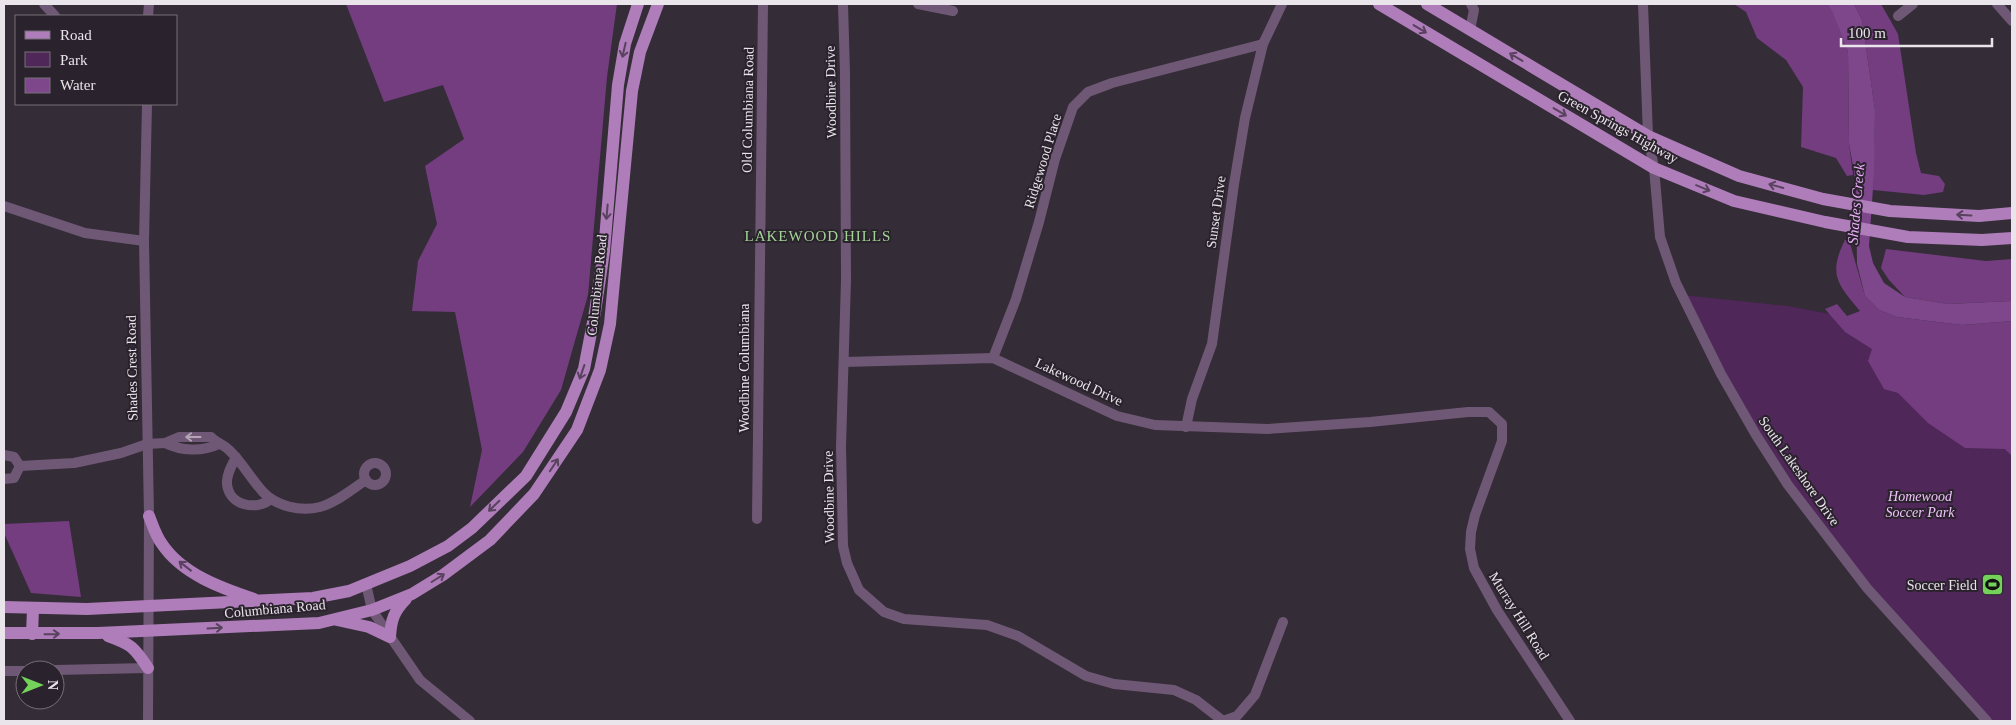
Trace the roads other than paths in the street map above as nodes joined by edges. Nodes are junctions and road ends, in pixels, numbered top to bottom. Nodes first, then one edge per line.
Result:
1 (44, 4) edge
2 (638, 4) edge
3 (658, 4) edge
4 (764, 4) edge
5 (843, 4) edge
6 (918, 4) edge
7 (1282, 4) edge
8 (1378, 4) edge
9 (1427, 4) edge
10 (1471, 4) edge
11 (1643, 4) edge
12 (1912, 4) edge
13 (1997, 4) edge
14 (953, 11) dead end
15 (54, 15) edge
16 (1898, 16) dead end
17 (2012, 22) edge
18 (1470, 30) junction
19 (1263, 44) junction
20 (618, 90) junction
21 (632, 91) junction
22 (147, 105) edge
23 (1648, 136) junction
24 (1654, 168) junction
25 (4, 206) edge
26 (2012, 213) edge
27 (760, 216) joint
28 (2012, 238) edge
29 (144, 242) junction
30 (993, 358) junction
31 (844, 362) junction
32 (1394, 420) joint
33 (1186, 427) junction
34 (147, 444) junction
35 (4, 455) edge
36 (236, 458) junction
37 (20, 466) junction
38 (4, 479) edge
39 (366, 480) dead end
40 (271, 499) junction
41 (149, 516) junction
42 (757, 520) dead end
43 (366, 584) junction
44 (412, 594) junction
45 (261, 602) junction
46 (4, 607) edge
47 (149, 607) junction
48 (32, 609) junction
49 (372, 610) junction
50 (332, 620) junction
51 (1284, 622) dead end
52 (149, 631) junction
53 (4, 633) edge
54 (98, 633) junction
55 (32, 634) junction
56 (390, 637) junction
57 (148, 668) junction
58 (65, 670) edge
59 (148, 721) edge
60 (470, 721) edge
61 (1223, 721) edge
62 (1570, 721) edge
63 (1987, 721) edge

1 - 15 street
2 -> 20 main road, Columbiana Road
3 - 21 main road, Columbiana Road
4 - 27 street, Old Columbiana Road
5 - 31 street, Woodbine Drive
6 - 14 street
7 - 19 street, Sunset Drive
8 -> 24 main road, Green Springs Highway
9 - 18 main road, Green Springs Highway
10 - 18 street
11 - 23 street, South Lakeshore Drive
12 - 16 street
13 - 17 street
23 -> 18 main road, Green Springs Highway
19 - 30 street, Ridgewood Place
19 - 33 street, Sunset Drive
20 - 21 main road
20 -> 43 main road, Columbiana Road
44 -> 21 main road, Columbiana Road
22 - 29 street, Shades Crest Road
23 - 24 street, South Lakeshore Drive
26 -> 23 main road, Green Springs Highway
24 -> 28 main road, Green Springs Highway
24 - 63 street, South Lakeshore Drive
25 - 29 street
27 - 42 street, Woodbine Columbiana
29 - 34 street, Shades Crest Road
30 - 31 street, Lakewood Drive
30 - 33 street, Lakewood Drive
31 - 61 street, Woodbine Drive
32 - 33 street, Lakewood Drive
32 - 62 street, Murray Hill Road
34 - 36 street
34 - 37 street
34 - 41 street, Shades Crest Road
35 - 37 street
36 - 40 street
36 - 40 street
37 - 38 street
39 - 40 street
45 -> 41 main road
41 - 47 street, Shades Crest Road
43 - 45 main road, Columbiana Road
43 - 49 street
44 - 49 main road, Columbiana Road
44 - 56 main road
45 - 47 main road, Columbiana Road
46 - 48 main road, Columbiana Road
47 - 48 main road, Columbiana Road
47 - 52 street, Shades Crest Road
48 - 55 main road
49 - 50 main road, Columbiana Road
49 - 56 street
52 -> 50 main road, Columbiana Road
50 - 56 main road
51 - 61 street
52 - 54 main road, Columbiana Road
52 - 57 street, Shades Crest Road
53 - 55 main road, Columbiana Road
55 -> 54 main road, Columbiana Road
54 - 57 main road
56 - 60 street
57 - 58 street
57 - 59 street, Shades Crest Road

